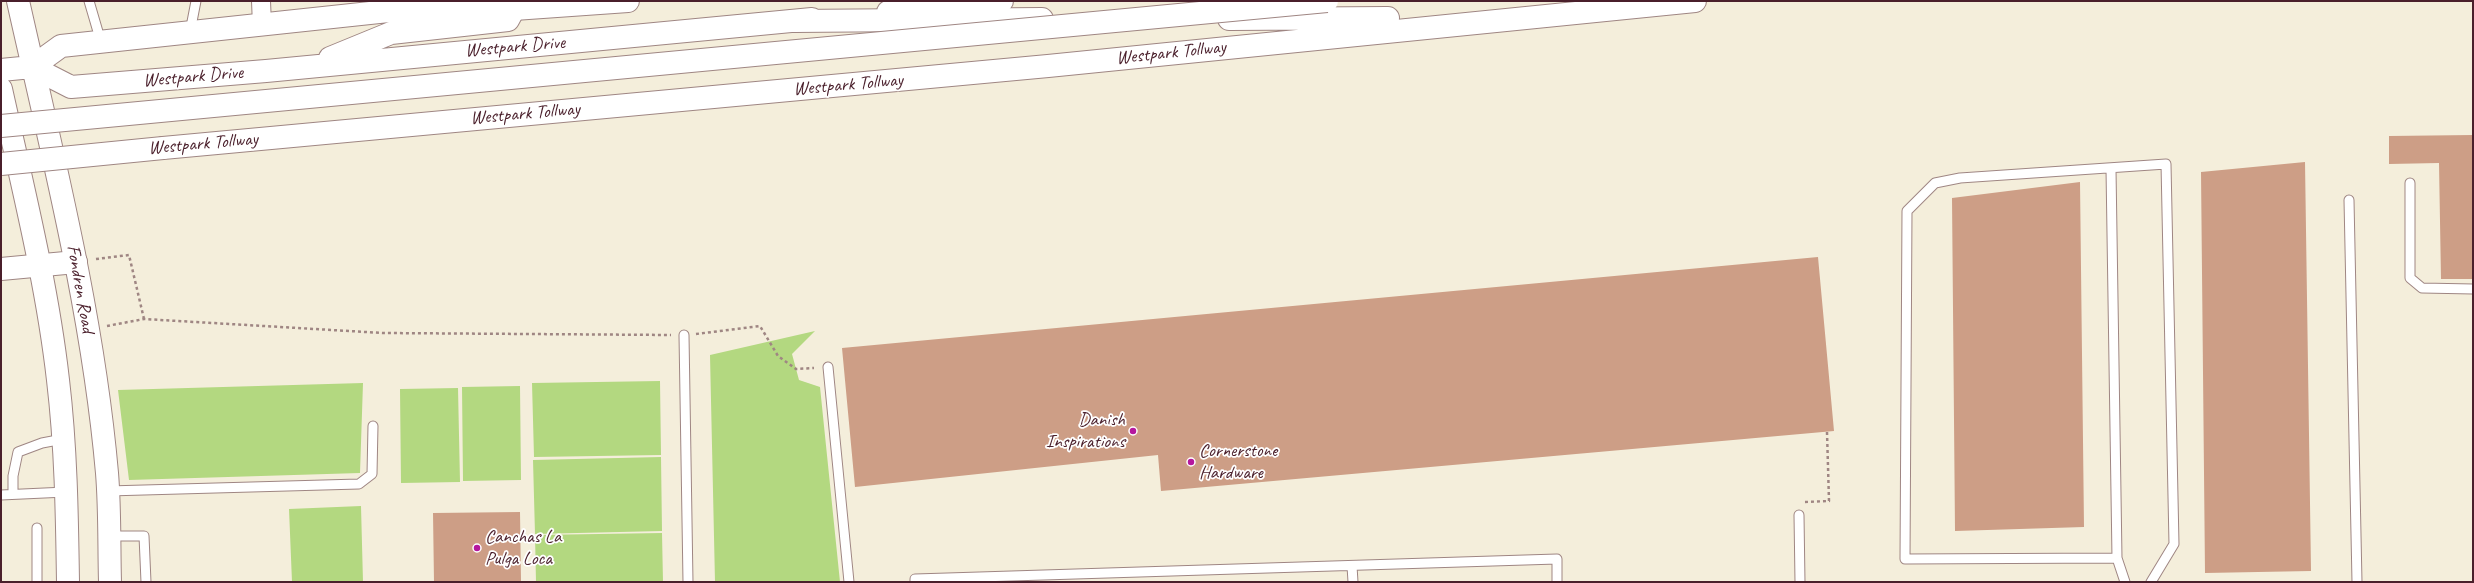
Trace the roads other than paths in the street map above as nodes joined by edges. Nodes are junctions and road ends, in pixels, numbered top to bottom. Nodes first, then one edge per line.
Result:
1 (18, 1) edge
2 (89, 1) edge
3 (196, 1) edge
4 (261, 1) edge
5 (483, 1) edge
6 (628, 1) edge
7 (1002, 1) edge
8 (1327, 1) edge
9 (1695, 1) edge
10 (514, 5) edge
11 (1510, 18) junction
12 (793, 21) junction
13 (262, 25) junction
14 (190, 32) junction
15 (101, 42) junction
16 (32, 67) junction
17 (308, 67) junction
18 (1, 70) edge
19 (1, 89) edge
20 (1, 126) edge
21 (1, 164) edge
22 (2111, 169) junction
23 (2410, 182) dead end
24 (2348, 200) dead end
25 (76, 262) junction
26 (39, 266) junction
27 (1, 269) edge
28 (2473, 289) edge
29 (684, 335) road end
30 (828, 367) road end
31 (373, 426) dead end
32 (63, 439) junction
33 (108, 491) junction
34 (66, 492) junction
35 (13, 494) junction
36 (1, 495) edge
37 (1799, 515) road end
38 (37, 528) dead end
39 (109, 536) junction
40 (2118, 558) junction
41 (1352, 566) junction
42 (1130, 577) edge
43 (37, 582) edge
44 (68, 582) edge
45 (110, 582) edge
46 (146, 582) edge
47 (688, 582) edge
48 (849, 582) edge
49 (915, 582) edge
50 (1353, 582) edge
51 (1557, 582) edge
52 (1800, 582) edge
53 (2125, 582) edge
54 (2151, 582) edge
55 (2357, 582) edge

1 - 16 main road, Fondren Road
2 - 15 lane
3 - 14 lane
4 - 13 street
5 - 10 main road
5 - 13 main road
6 - 10 main road
7 - 12 main road, Westpark Drive
8 - 20 main road, Westpark Tollway, bridge
9 - 11 main road, Westpark Tollway
10 - 17 main road
11 - 12 main road
11 - 21 main road, Westpark Tollway, bridge
12 - 17 main road, Westpark Drive
13 - 14 main road
14 - 15 main road
15 - 16 main road
16 - 17 main road, Westpark Drive
16 - 18 main road
16 - 25 main road, Fondren Road
19 - 26 main road, Fondren Road
22 - 40 lane
22 - 40 lane
22 - 54 lane
23 - 28 lane
24 - 55 lane
25 - 26 main road
25 - 33 main road, Fondren Road
26 - 27 main road
26 - 32 main road, Fondren Road
29 - 47 lane
30 - 48 lane
31 - 33 lane
32 - 34 main road, Fondren Road
32 - 35 lane
33 - 39 main road, Fondren Road
34 - 35 lane
34 - 44 main road, Fondren Road
35 - 36 lane
37 - 52 lane
38 - 43 lane
39 - 45 main road, Fondren Road
39 - 46 lane
40 - 53 lane
41 - 42 lane
41 - 50 lane
41 - 51 lane
42 - 49 lane

